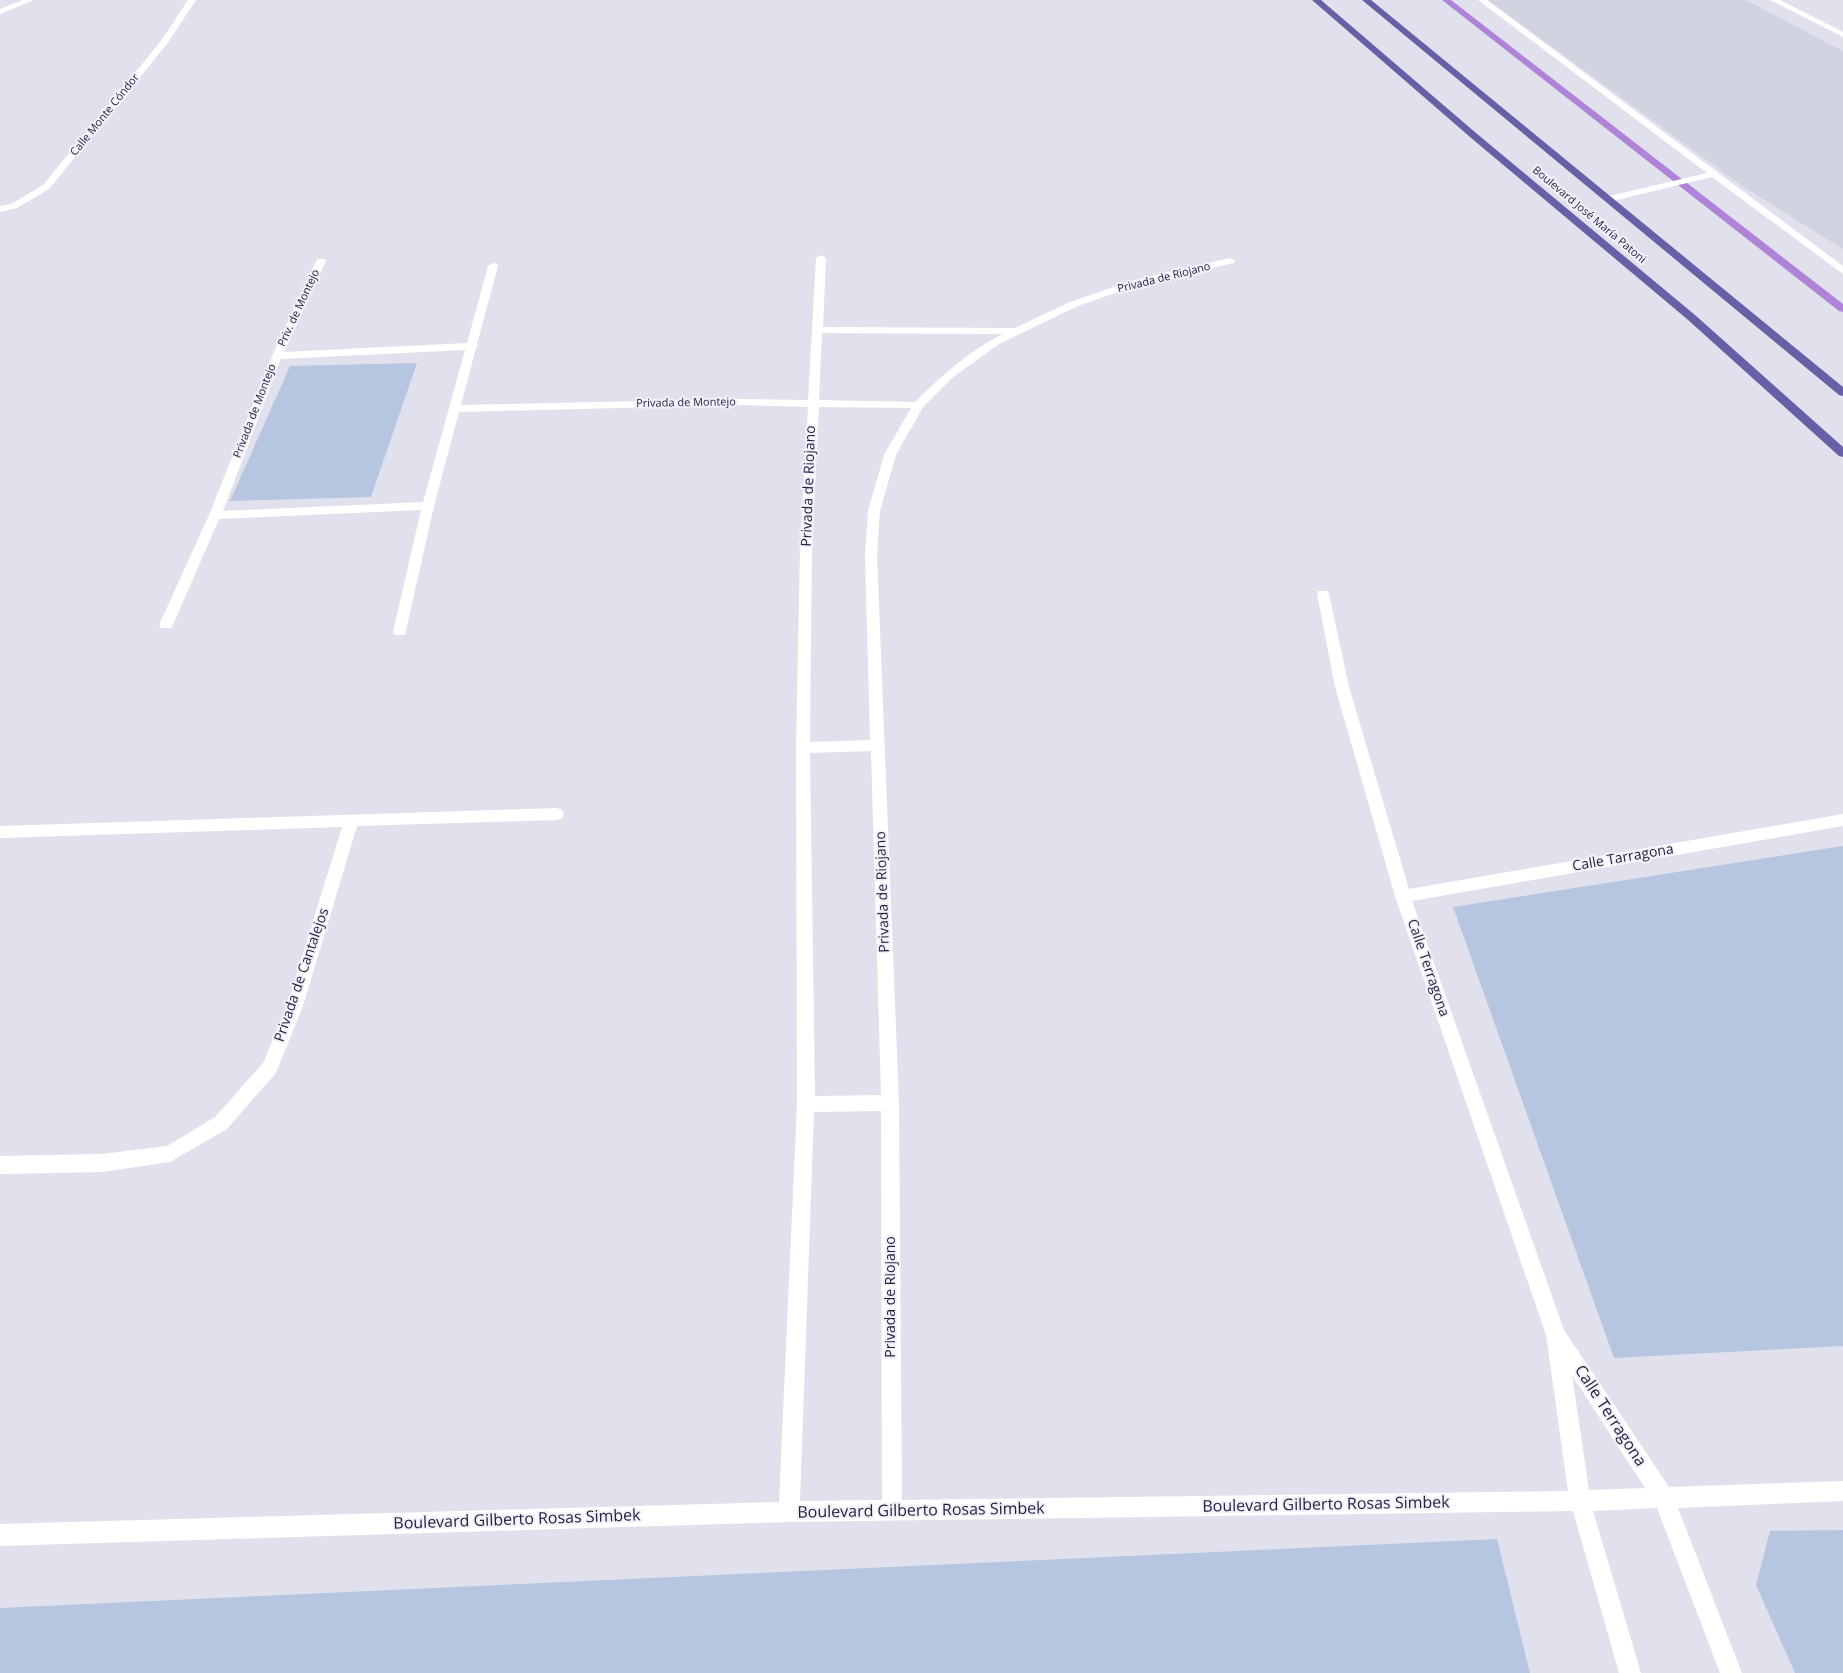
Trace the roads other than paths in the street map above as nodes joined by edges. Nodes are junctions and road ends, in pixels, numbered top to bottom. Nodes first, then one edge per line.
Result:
1 (30, 0) edge
2 (192, 0) edge
3 (1316, 0) edge
4 (1366, 0) edge
5 (1482, 0) edge
6 (1774, 0) edge
7 (0, 12) edge
8 (1843, 35) edge
9 (1714, 174) junction
10 (1608, 198) junction
11 (0, 209) edge
12 (821, 258) dead end
13 (321, 261) dead end
14 (1230, 261) dead end
15 (493, 266) dead end
16 (1843, 271) edge
17 (817, 330) junction
18 (1016, 331) junction
19 (473, 346) junction
20 (277, 356) junction
21 (1843, 393) edge
22 (812, 402) junction
23 (918, 405) junction
24 (453, 409) junction
25 (1843, 453) edge
26 (428, 506) junction
27 (215, 515) junction
28 (1323, 594) dead end
29 (166, 625) dead end
30 (400, 632) dead end
31 (879, 745) junction
32 (804, 748) junction
33 (557, 814) dead end
34 (352, 820) junction
35 (1843, 820) edge
36 (0, 832) edge
37 (1403, 896) junction
38 (890, 1103) junction
39 (806, 1104) junction
40 (0, 1165) edge
41 (1556, 1335) junction
42 (1843, 1491) edge
43 (1663, 1497) junction
44 (1580, 1501) junction
45 (789, 1512) junction
46 (892, 1512) junction
47 (0, 1535) edge
48 (1630, 1673) edge
49 (1731, 1673) edge

1 - 7 street
2 - 11 street, Calle Monte Cóndor
3 - 25 main road, Boulevard José María Patoni
4 - 10 main road, Boulevard José María Patoni
5 - 9 street
6 - 8 street
9 - 10 street
9 - 16 street
10 - 21 main road, Boulevard José María Patoni
12 - 17 street, Privada de Riojano
13 - 20 street, Priv. de Montejo
14 - 18 street, Privada de Riojano
15 - 19 street
17 - 18 street, Privada de Riojano
17 - 22 street, Privada de Riojano
18 - 23 street, Privada de Riojano
19 - 20 street, Privada de Montejo
19 - 24 street
20 - 27 street, Privada de Montejo
22 - 23 street, Privada de Montejo
22 - 24 street, Privada de Montejo
22 - 32 street, Privada de Riojano
23 - 31 street, Privada de Riojano
24 - 26 street
26 - 27 street
26 - 30 street
27 - 29 street, Privada de Montejo
28 - 37 street, Calle Terragona
31 - 32 street
31 - 38 street, Privada de Riojano
32 - 39 street, Privada de Riojano
33 - 34 street
34 - 36 street
34 - 40 street, Privada de Cantalejos
35 - 37 street, Calle Tarragona
37 - 41 street, Calle Terragona
38 - 39 street
38 - 46 street, Privada de Riojano
39 - 45 street, Privada de Riojano
41 - 43 street, Calle Terragona
41 - 44 street, Calle Terragona
42 - 43 street, Boulevard Gilberto Rosas Simbek
43 - 44 street, Boulevard Gilberto Rosas Simbek
43 - 49 street, Calle Terragona
44 - 46 street, Boulevard Gilberto Rosas Simbek
44 - 48 street, Calle Terragona
45 - 46 street, Boulevard Gilberto Rosas Simbek
45 - 47 street, Boulevard Gilberto Rosas Simbek

